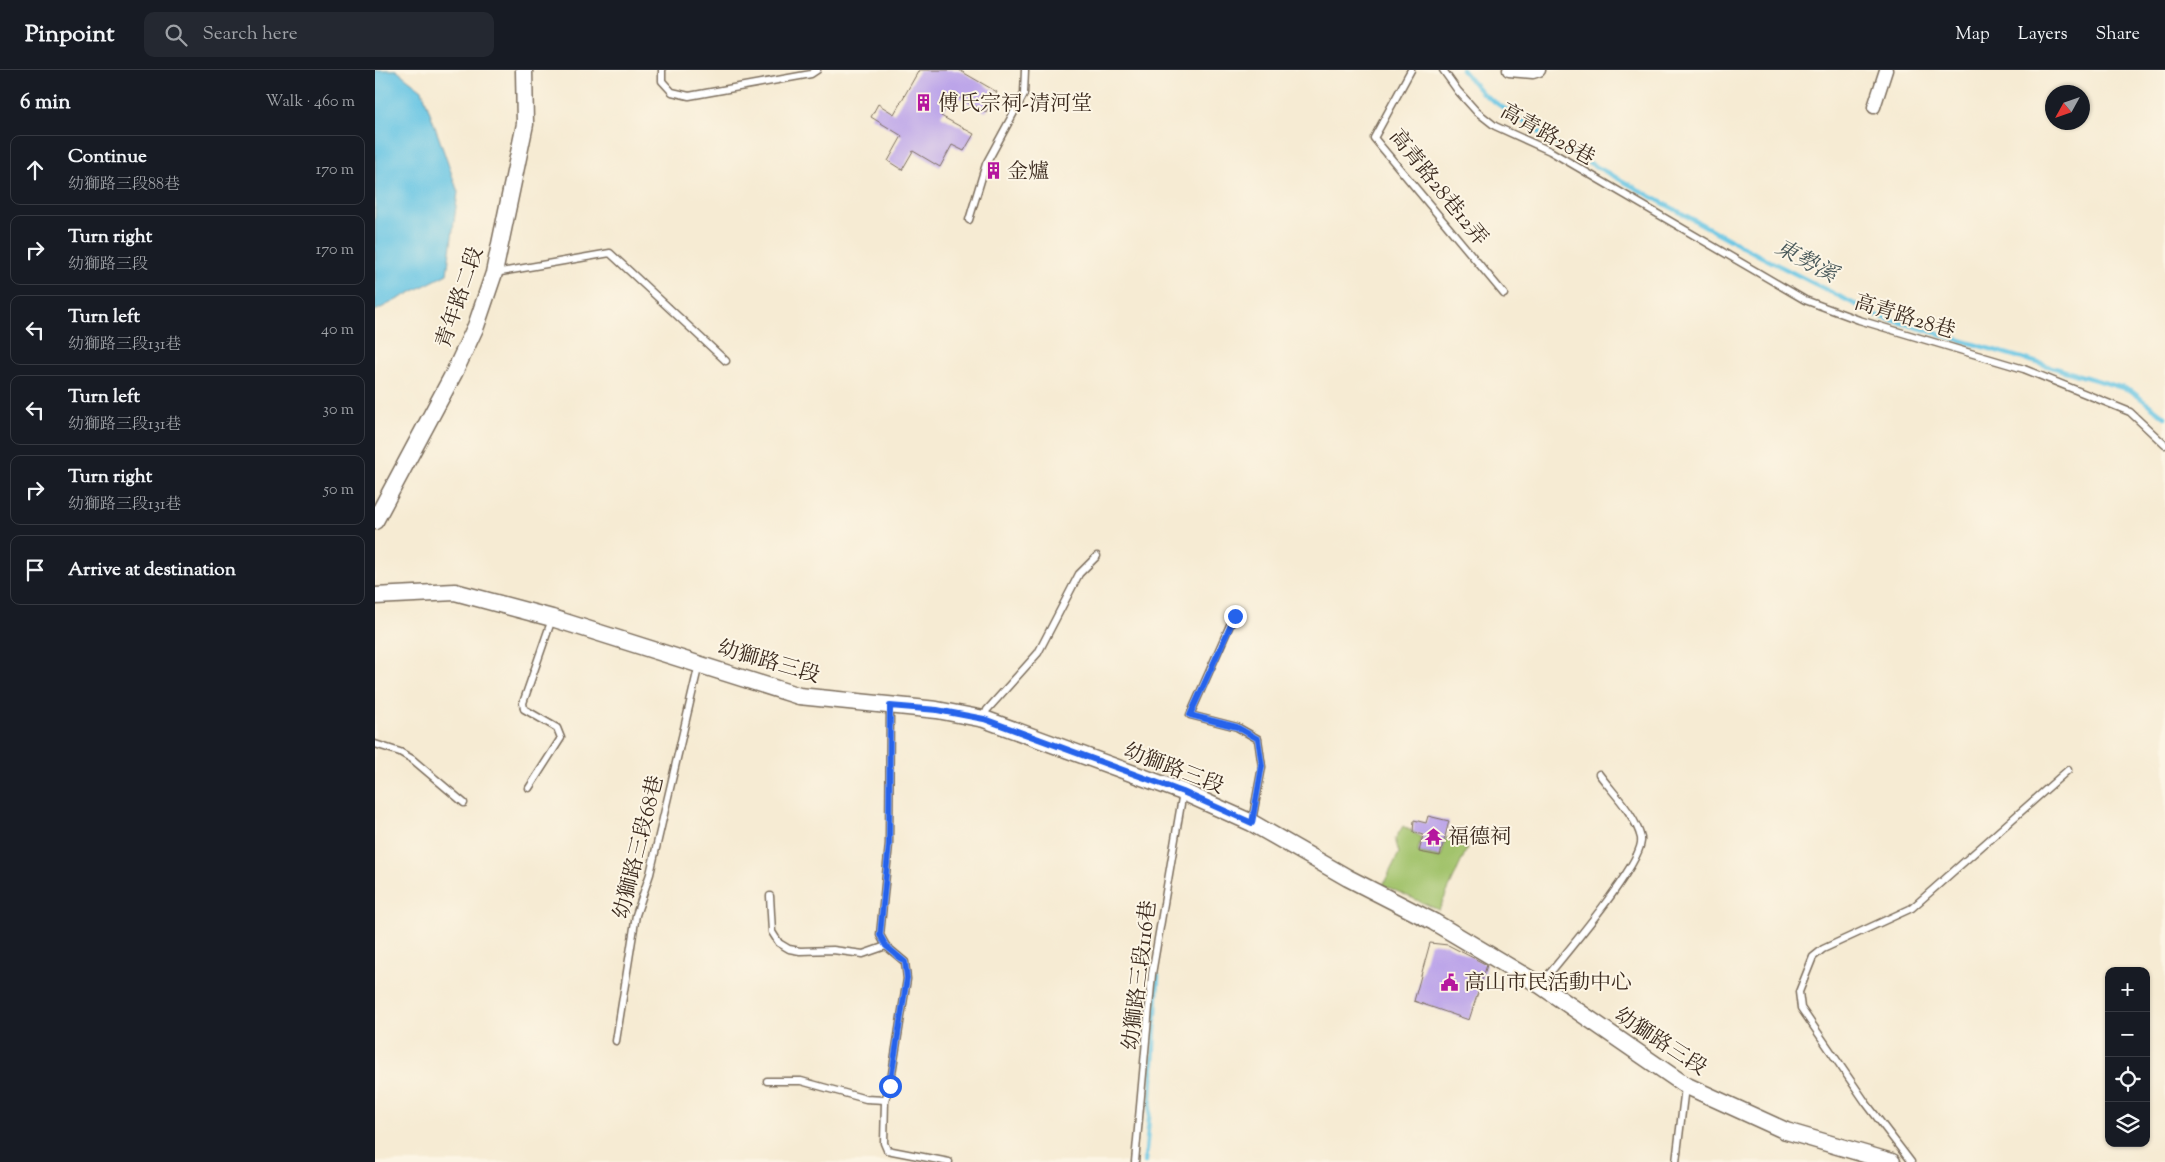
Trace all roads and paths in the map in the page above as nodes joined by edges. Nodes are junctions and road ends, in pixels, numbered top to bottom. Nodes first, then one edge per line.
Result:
1 (523, 70) edge
2 (662, 70) edge
3 (817, 70) edge
4 (1025, 70) edge
5 (1411, 70) edge
6 (1443, 70) edge
7 (1509, 70) edge
8 (1539, 70) edge
9 (1886, 70) edge
10 (1874, 107) dead end
11 (969, 220) dead end
12 (494, 273) junction
13 (1504, 294) dead end
14 (726, 362) dead end
15 (2165, 445) edge
16 (375, 521) edge
17 (1097, 556) dead end
18 (375, 596) edge
19 (1235, 616) dead end
20 (552, 618) junction
21 (700, 663) junction
22 (890, 706) junction
23 (984, 719) junction
24 (375, 744) edge
25 (2068, 770) dead end
26 (1599, 774) dead end
27 (529, 788) dead end
28 (1183, 792) junction
29 (464, 804) dead end
30 (1252, 823) junction
31 (770, 896) dead end
32 (886, 946) junction
33 (1540, 985) junction
34 (616, 1040) dead end
35 (767, 1082) dead end
36 (1685, 1086) junction
37 (885, 1100) junction
38 (949, 1162) edge
39 (1135, 1162) edge
40 (1677, 1162) edge
41 (1892, 1162) edge
42 (1911, 1162) edge

1 - 12 street, 青年路二段
2 - 3 lane
4 - 11 lane
5 - 13 lane, 高青路28巷12弄
6 - 15 lane, 高青路28巷
7 - 8 street
9 - 10 street
12 - 14 lane
12 - 16 street, 青年路二段
17 - 23 lane
18 - 20 street, 幼獅路三段
19 - 30 lane
20 - 21 street, 幼獅路三段
20 - 27 lane
21 - 22 street, 幼獅路三段
21 - 34 lane, 幼獅路三段68巷
22 - 23 street, 幼獅路三段
22 - 32 lane
23 - 28 street, 幼獅路三段
24 - 29 lane
25 - 42 lane
26 - 33 lane
28 - 30 street, 幼獅路三段
28 - 39 lane, 幼獅路三段116巷
30 - 33 street, 幼獅路三段
31 - 32 lane
32 - 37 lane
33 - 36 street, 幼獅路三段
35 - 37 lane
36 - 40 lane
36 - 41 street, 幼獅路三段
37 - 38 lane

